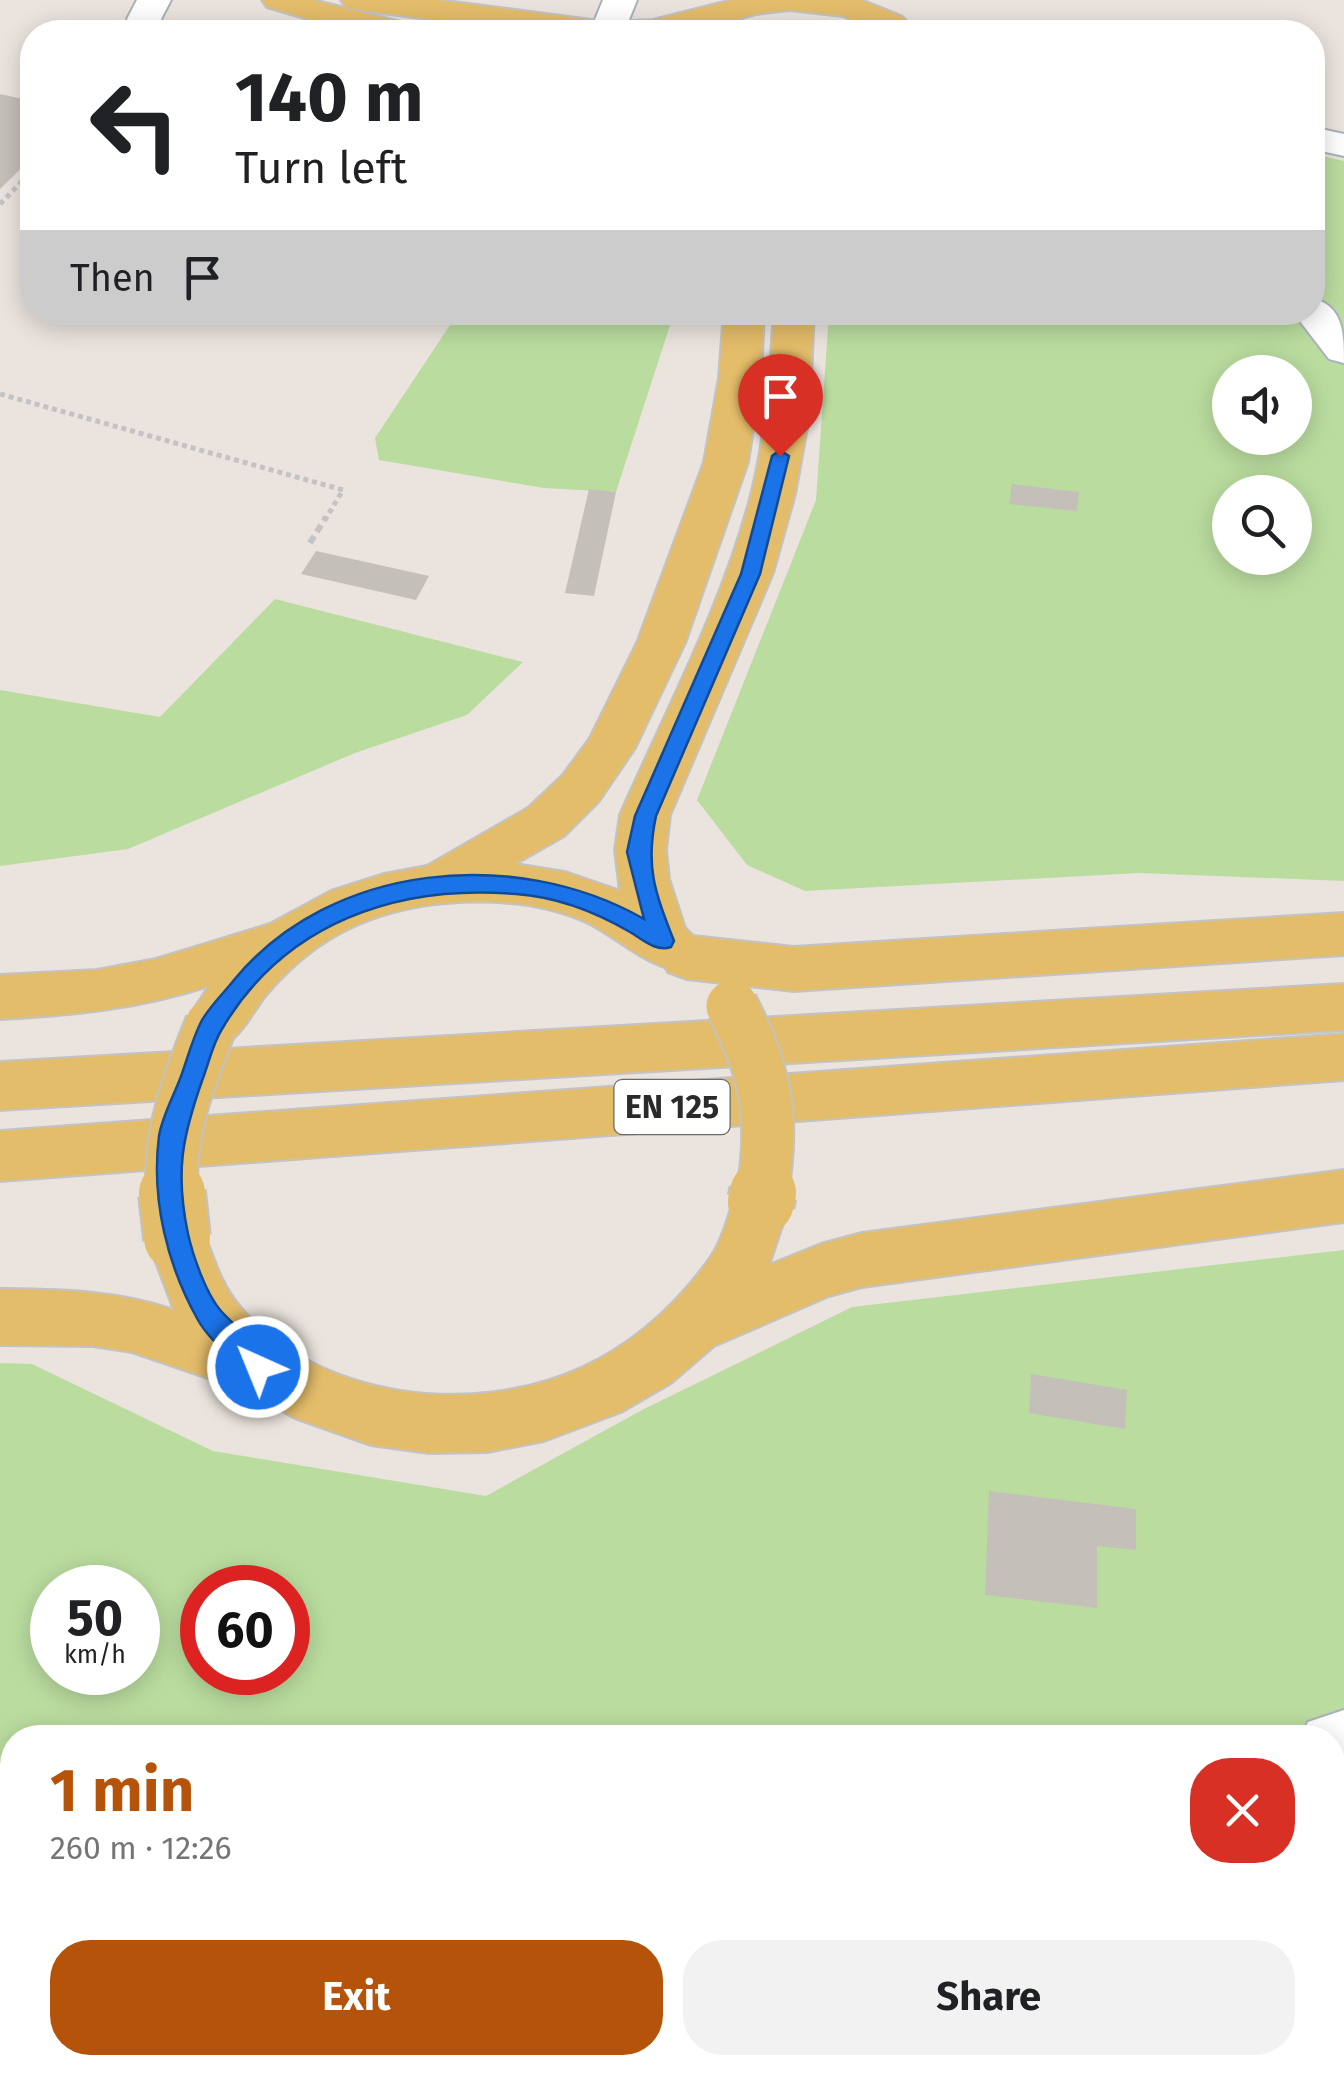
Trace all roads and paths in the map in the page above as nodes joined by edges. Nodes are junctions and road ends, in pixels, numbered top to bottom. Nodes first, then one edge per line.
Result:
1 (263, 0) edge
2 (279, 0) edge
3 (789, 0) edge
4 (828, 1) edge
5 (347, 10) edge
6 (376, 20) edge
7 (465, 20) edge
8 (718, 20) edge
9 (880, 20) edge
10 (20, 183) edge
11 (0, 204) edge
12 (743, 325) edge
13 (793, 325) edge
14 (1324, 325) edge
15 (1344, 350) edge
16 (0, 394) edge
17 (310, 543) dead end
18 (440, 883) junction
19 (1344, 934) edge
20 (288, 940) junction
21 (675, 949) junction
22 (0, 996) edge
23 (1344, 1007) edge
24 (1344, 1057) edge
25 (0, 1086) edge
26 (0, 1156) edge
27 (1344, 1196) edge
28 (0, 1317) edge
29 (690, 1327) junction
30 (258, 1367) junction

1 - 5 street
2 - 5 main road
3 - 4 main road
3 - 8 main road
4 - 9 main road
5 - 6 main road
5 - 7 main road
10 - 11 path
12 - 18 main road
13 - 21 main road
14 - 15 street
16 - 17 path
18 - 20 main road
18 - 21 main road
19 - 21 main road
20 - 22 main road
20 - 30 main road, bridge
21 - 29 main road, bridge
23 - 25 main road, EN 125
24 - 26 main road, EN 125
27 - 29 main road
28 - 30 main road
29 - 30 main road

